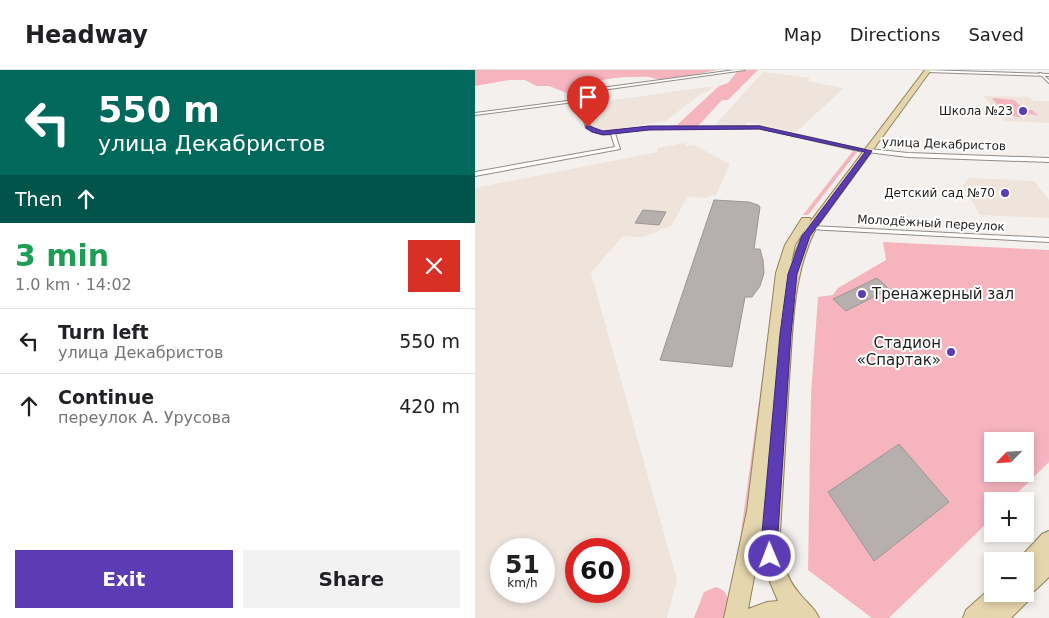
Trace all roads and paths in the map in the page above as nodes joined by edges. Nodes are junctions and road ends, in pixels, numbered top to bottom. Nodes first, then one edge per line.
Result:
1 (743, 70) edge
2 (924, 70) edge
3 (928, 70) edge
4 (735, 71) edge
5 (1040, 74) junction
6 (1049, 74) edge
7 (1049, 82) edge
8 (575, 101) junction
9 (475, 114) edge
10 (613, 133) junction
11 (866, 150) junction
12 (1049, 160) edge
13 (475, 174) edge
14 (811, 228) junction
15 (1049, 240) edge
16 (1049, 541) edge
17 (1034, 557) edge
18 (1049, 562) edge
19 (1034, 578) edge
20 (990, 602) edge
21 (1011, 602) edge
22 (735, 618) edge
23 (754, 618) edge
24 (807, 618) edge
25 (974, 618) edge
26 (996, 618) edge

1 - 4 street
2 - 3 main road
2 - 11 main road
3 - 5 street
3 - 11 main road
4 - 8 street
5 - 6 street
5 - 7 street
8 - 9 street
8 - 10 street
10 - 11 street, улица Декабристов
10 - 13 street
11 - 12 street, улица Декабристов
11 - 14 main road
11 - 22 main road
14 - 15 street, Молодёжный переулок
14 - 24 main road
16 - 17 main road
18 - 19 main road
20 - 25 main road
21 - 26 main road
23 - 24 main road

